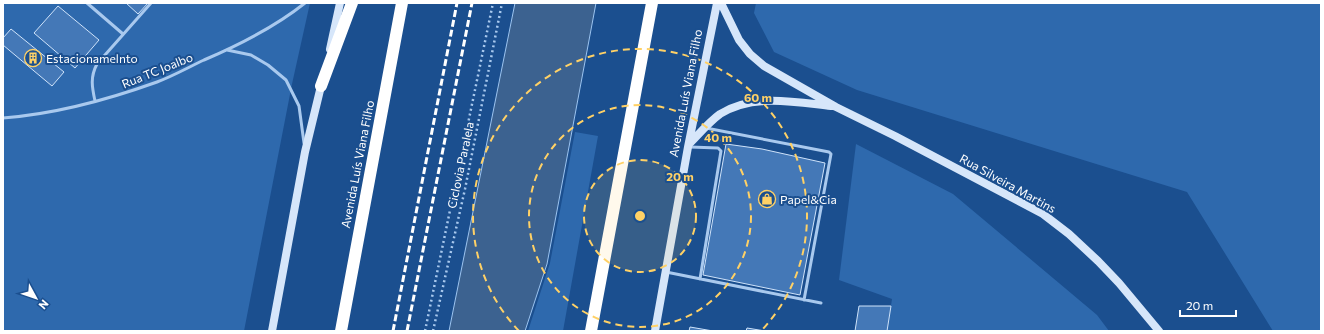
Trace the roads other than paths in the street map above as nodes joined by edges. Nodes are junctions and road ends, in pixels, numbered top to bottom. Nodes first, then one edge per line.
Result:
1 (87, 3) edge
2 (151, 3) edge
3 (305, 3) edge
4 (340, 3) edge
5 (352, 3) edge
6 (402, 3) edge
7 (652, 3) edge
8 (717, 3) edge
9 (721, 3) edge
10 (123, 34) junction
11 (226, 50) junction
12 (322, 86) junction
13 (95, 101) junction
14 (836, 107) junction
15 (3, 118) edge
16 (706, 128) junction
17 (689, 146) junction
18 (305, 152) junction
19 (666, 272) junction
20 (700, 279) junction
21 (804, 300) junction
22 (821, 303) dead end
23 (272, 331) edge
24 (342, 331) edge
25 (591, 331) edge
26 (655, 331) edge
27 (1159, 331) edge

1 - 10 lane
2 - 10 lane
3 - 11 lane, Rua TC Joalbo
4 - 12 main road
5 - 12 highway
6 - 24 highway, Avenida Luís Viana Filho
7 - 25 highway
8 - 17 main road, Avenida Luís Viana Filho
9 - 14 main road, Rua Silveira Martins
10 - 13 lane
11 - 13 lane, Rua TC Joalbo
11 - 18 lane
12 - 18 main road
13 - 15 lane, Rua TC Joalbo
14 - 16 main road, Rua Silveira Martins
14 - 27 main road, Rua Silveira Martins
16 - 17 main road, Rua Silveira Martins
16 - 21 lane
17 - 19 main road, Avenida Luís Viana Filho
17 - 20 lane
18 - 23 main road
19 - 20 lane
19 - 26 main road, Avenida Luís Viana Filho
20 - 21 lane
21 - 22 lane

